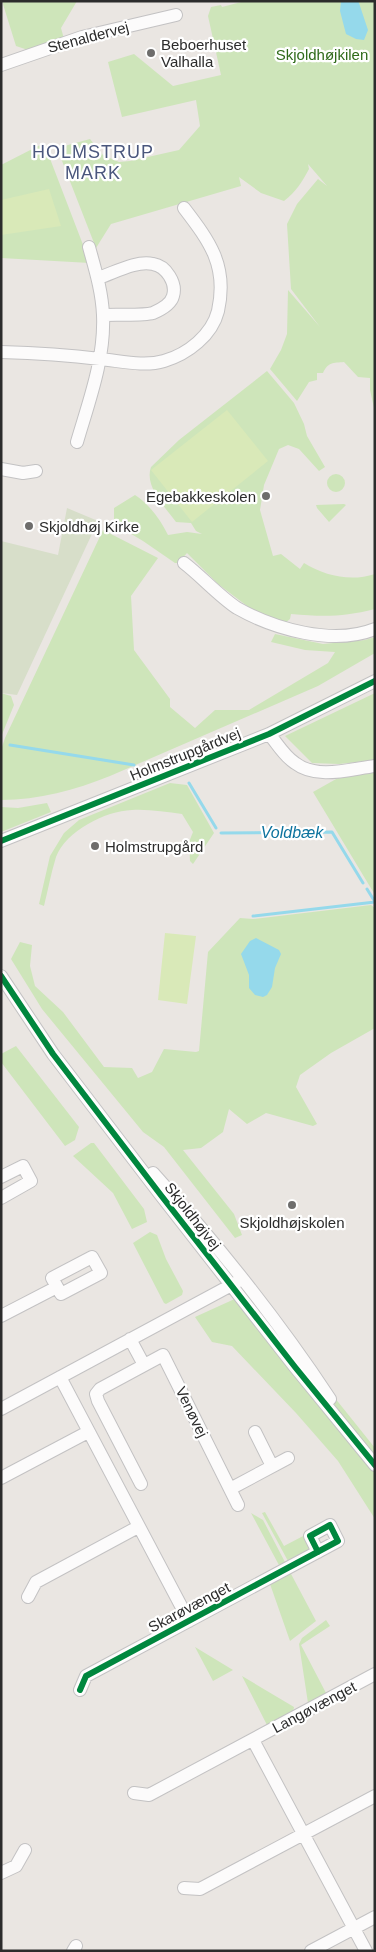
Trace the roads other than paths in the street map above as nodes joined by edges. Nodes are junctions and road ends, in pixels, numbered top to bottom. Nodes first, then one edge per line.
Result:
1 (176, 15) dead end
2 (1, 65) edge
3 (184, 208) dead end
4 (89, 247) dead end
5 (98, 278) junction
6 (103, 315) junction
7 (1, 352) edge
8 (101, 359) junction
9 (77, 442) dead end
10 (1, 469) edge
11 (36, 471) dead end
12 (184, 563) dead end
13 (375, 629) edge
14 (375, 682) edge
15 (269, 734) junction
16 (375, 766) edge
17 (1, 841) edge
18 (1, 976) edge
19 (1, 1177) edge
20 (1, 1198) edge
21 (237, 1282) junction
22 (57, 1287) dead end
23 (1, 1316) edge
24 (130, 1340) junction
25 (144, 1365) junction
26 (60, 1377) junction
27 (1, 1408) edge
28 (88, 1432) junction
29 (255, 1432) dead end
30 (288, 1458) dead end
31 (371, 1460) edge
32 (272, 1466) junction
33 (1, 1478) edge
34 (141, 1484) dead end
35 (230, 1489) junction
36 (238, 1505) dead end
37 (138, 1527) junction
38 (318, 1552) dead end
39 (28, 1597) dead end
40 (189, 1621) junction
41 (375, 1674) edge
42 (80, 1690) dead end
43 (253, 1740) junction
44 (134, 1792) dead end
45 (375, 1796) edge
46 (303, 1834) junction
47 (26, 1850) dead end
48 (1, 1874) edge
49 (184, 1888) dead end
50 (375, 1916) edge
51 (354, 1928) junction
52 (312, 1951) edge
53 (366, 1951) edge

1 - 2 street, Stenaldervej
3 - 8 street
4 - 5 street
5 - 6 street
5 - 6 street
6 - 8 street
7 - 8 street
8 - 9 street
10 - 11 street
12 - 13 street
14 - 15 street, Holmstrupgårdvej
15 - 16 street
15 - 17 street, Holmstrupgårdvej
18 - 21 street, Skjoldhøjvej
19 - 20 street
21 - 24 street
21 - 31 street, Skjoldhøjvej
22 - 23 street
24 - 25 street
24 - 26 street
25 - 34 street, Venøvej
25 - 35 street, Venøvej
26 - 27 street
26 - 28 street, Skarøvænget
28 - 33 street
28 - 37 street, Skarøvænget
29 - 32 street
30 - 32 street
32 - 35 street
35 - 36 street, Venøvej
37 - 39 street
37 - 40 street, Skarøvænget
38 - 40 street, Skarøvænget
40 - 42 street, Skarøvænget
41 - 43 street, Langøvænget
43 - 44 street, Langøvænget
43 - 46 street
45 - 46 street
46 - 49 street
46 - 51 street
47 - 48 street
50 - 51 street
51 - 52 street
51 - 53 street

